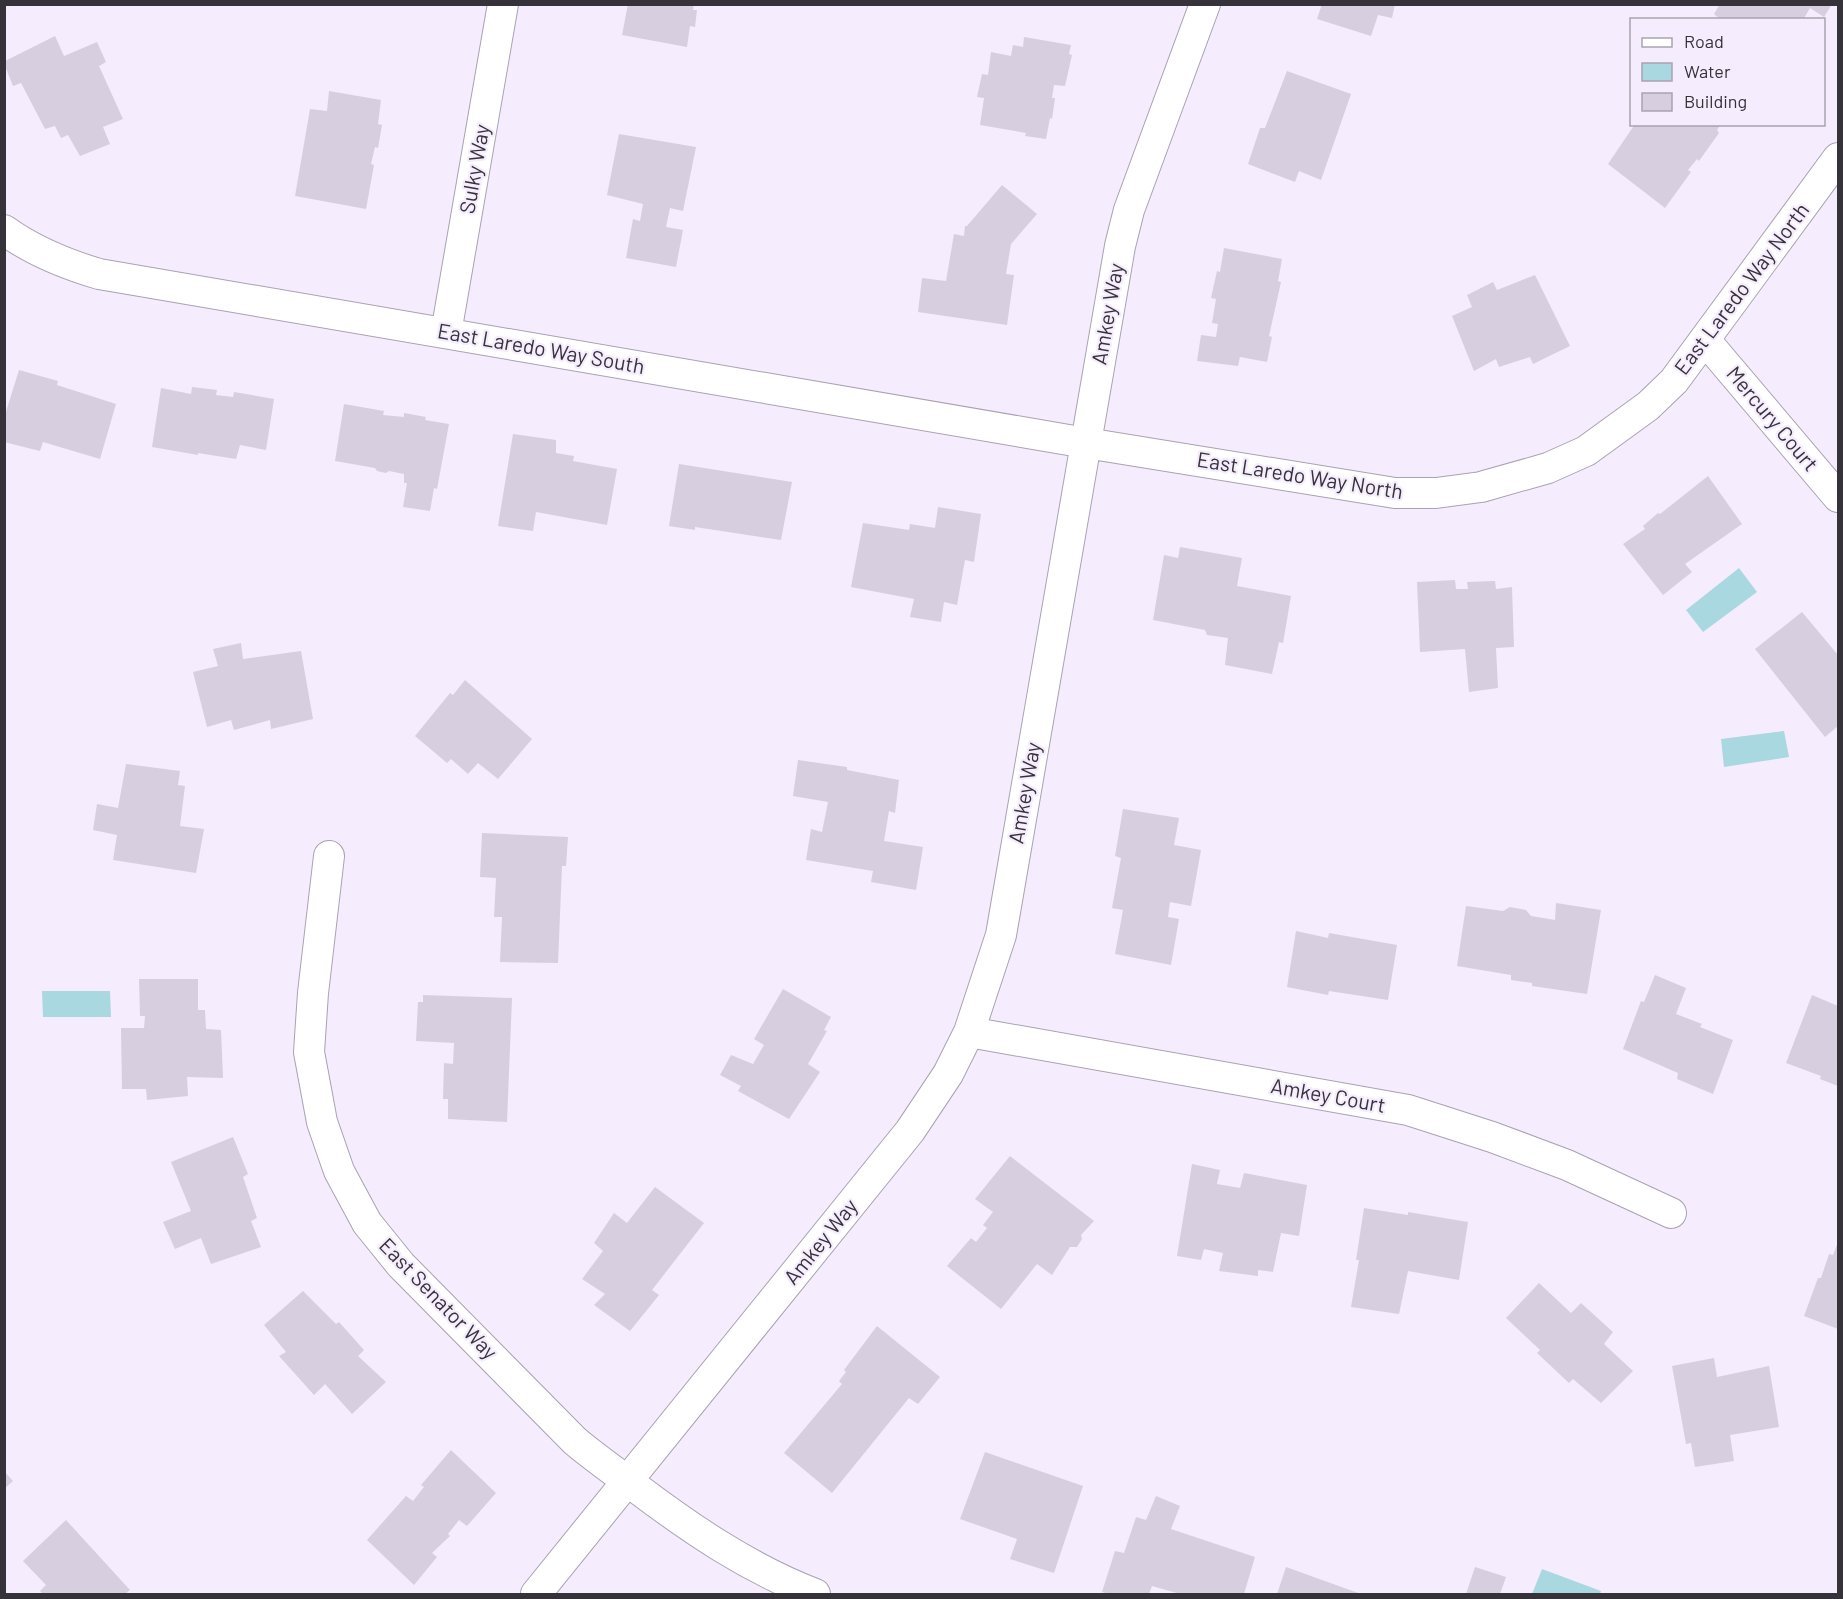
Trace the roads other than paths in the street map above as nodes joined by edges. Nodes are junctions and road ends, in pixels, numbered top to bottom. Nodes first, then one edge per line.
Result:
1 (503, 4) edge
2 (1205, 4) edge
3 (1839, 158) edge
4 (4, 230) edge
5 (446, 333) junction
6 (1705, 340) junction
7 (1086, 443) junction
8 (1839, 497) edge
9 (329, 856) dead end
10 (969, 1032) junction
11 (1671, 1213) dead end
12 (628, 1481) junction
13 (536, 1594) edge
14 (815, 1594) edge

1 - 5 street, Sulky Way
2 - 7 street, Amkey Way
3 - 6 street, East Laredo Way North
4 - 5 street, East Laredo Way South
5 - 7 street, East Laredo Way South
6 - 7 street, East Laredo Way North
6 - 8 street, Mercury Court
7 - 10 street, Amkey Way
9 - 12 street, East Senator Way
10 - 11 street, Amkey Court
10 - 12 street, Amkey Way
12 - 13 street, Amkey Way
12 - 14 street, East Senator Way

